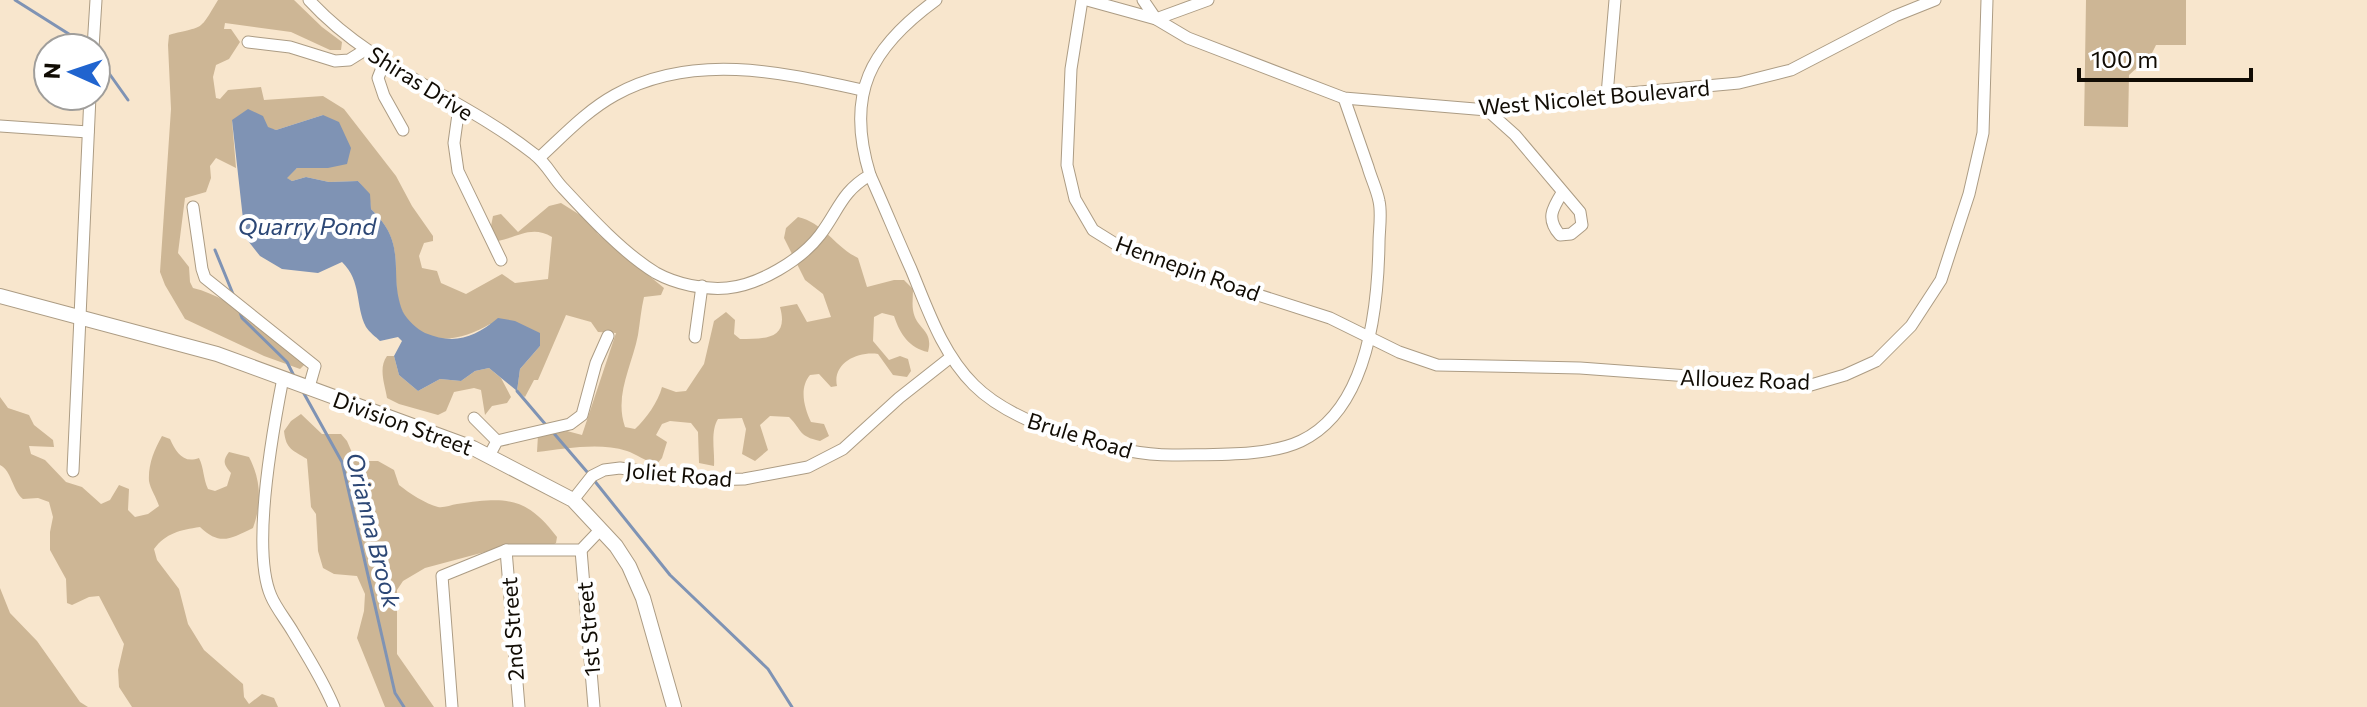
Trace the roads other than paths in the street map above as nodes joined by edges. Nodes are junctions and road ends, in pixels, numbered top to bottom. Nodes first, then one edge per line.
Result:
1 (96, 0) edge
2 (309, 0) edge
3 (936, 0) edge
4 (1085, 0) edge
5 (1143, 0) edge
6 (1208, 0) edge
7 (1615, 0) edge
8 (1935, 0) edge
9 (1987, 0) edge
10 (1156, 19) junction
11 (94, 32) edge
12 (248, 42) dead end
13 (365, 50) junction
14 (384, 63) junction
15 (862, 90) junction
16 (1607, 95) junction
17 (1344, 98) junction
18 (459, 107) junction
19 (1487, 110) junction
20 (89, 112) edge
21 (0, 126) edge
22 (403, 130) dead end
23 (88, 132) junction
24 (539, 158) junction
25 (870, 175) junction
26 (1562, 193) dead end
27 (193, 207) dead end
28 (501, 260) dead end
29 (702, 286) junction
30 (0, 296) edge
31 (80, 317) junction
32 (608, 336) dead end
33 (695, 337) dead end
34 (1370, 337) junction
35 (951, 357) junction
36 (283, 378) junction
37 (309, 387) junction
38 (474, 418) dead end
39 (497, 441) junction
40 (489, 456) junction
41 (73, 471) dead end
42 (573, 500) junction
43 (601, 529) junction
44 (506, 550) junction
45 (581, 550) junction
46 (334, 707) edge
47 (452, 707) edge
48 (519, 707) edge
49 (594, 707) edge
50 (674, 707) edge

1 - 11 street
2 - 13 street, Shiras Drive
3 - 15 street
4 - 10 street, West Nicolet Boulevard
4 - 34 street, Hennepin Road
5 - 10 street, West Nicolet Boulevard
6 - 10 street
7 - 16 street
8 - 16 street, West Nicolet Boulevard
9 - 34 street, Allouez Road
10 - 17 street, West Nicolet Boulevard
12 - 13 street
13 - 14 street, Shiras Drive
14 - 18 street, Shiras Drive
14 - 22 street
15 - 24 street
15 - 25 street, Brule Road
16 - 19 street, West Nicolet Boulevard
17 - 19 street, West Nicolet Boulevard
17 - 34 street, Brule Road
18 - 24 street, Shiras Drive
18 - 28 street
19 - 26 street
20 - 23 street
21 - 23 street
23 - 31 street
24 - 29 street, Shiras Drive
25 - 29 street, Shiras Drive
25 - 35 street, Brule Road
27 - 37 street
29 - 33 street
30 - 31 street, Division Street
31 - 36 street, Division Street
31 - 41 street
32 - 39 street
34 - 35 street, Brule Road
35 - 42 street, Joliet Road
36 - 37 street, Division Street
36 - 46 street
37 - 40 street, Division Street
38 - 39 street
39 - 40 street
40 - 42 street, Division Street
42 - 43 street, Division Street
43 - 45 street
43 - 50 street, Division Street
44 - 45 street
44 - 47 street
44 - 48 street, 2nd Street
45 - 49 street, 1st Street

